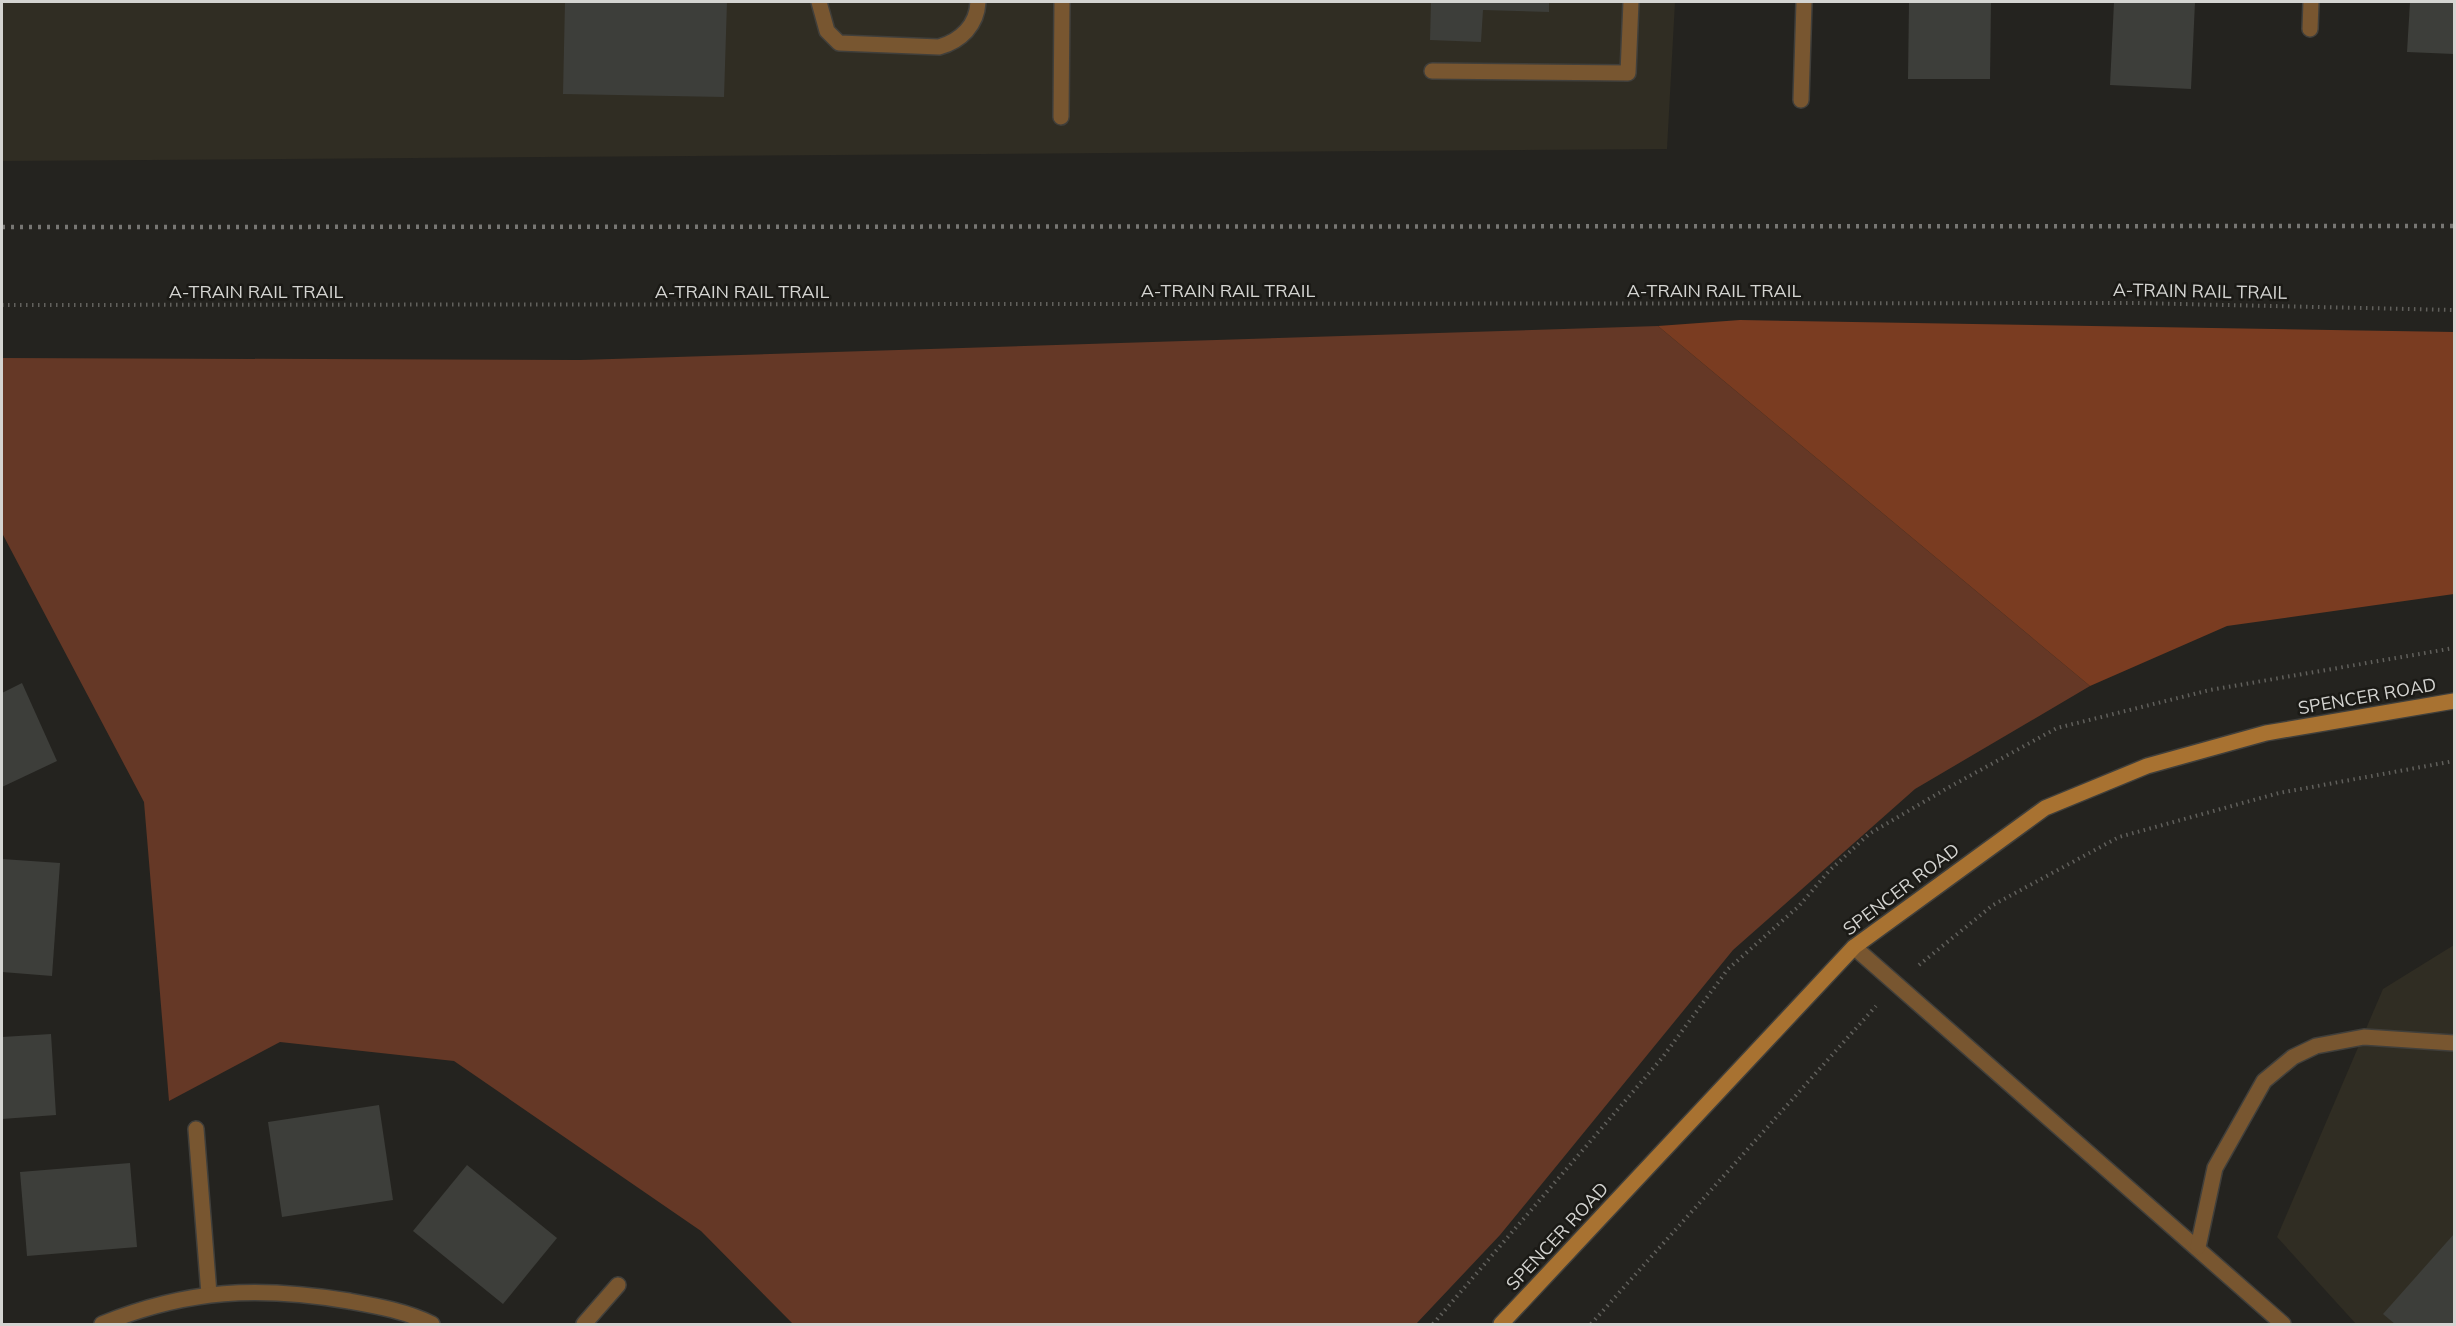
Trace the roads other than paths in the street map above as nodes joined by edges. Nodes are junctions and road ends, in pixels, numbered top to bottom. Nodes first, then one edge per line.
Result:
1 (819, 2) edge
2 (978, 2) edge
3 (1062, 2) edge
4 (1630, 2) edge
5 (1804, 2) edge
6 (2311, 2) edge
7 (2310, 29) dead end
8 (1432, 71) dead end
9 (1801, 100) dead end
10 (1060, 117) dead end
11 (2454, 701) edge
12 (1854, 947) junction
13 (2454, 1043) edge
14 (196, 1129) dead end
15 (2198, 1247) junction
16 (618, 1285) dead end
17 (208, 1294) junction
18 (102, 1324) edge
19 (432, 1324) edge
20 (584, 1324) edge
21 (1501, 1324) edge
22 (2283, 1324) edge

1 - 2 street
3 - 10 street
4 - 8 street
5 - 9 street
6 - 7 street
11 - 12 street, SPENCER ROAD
12 - 15 street
12 - 21 street, SPENCER ROAD
13 - 15 street
14 - 17 street
15 - 22 street
16 - 20 street
17 - 18 street
17 - 19 street

